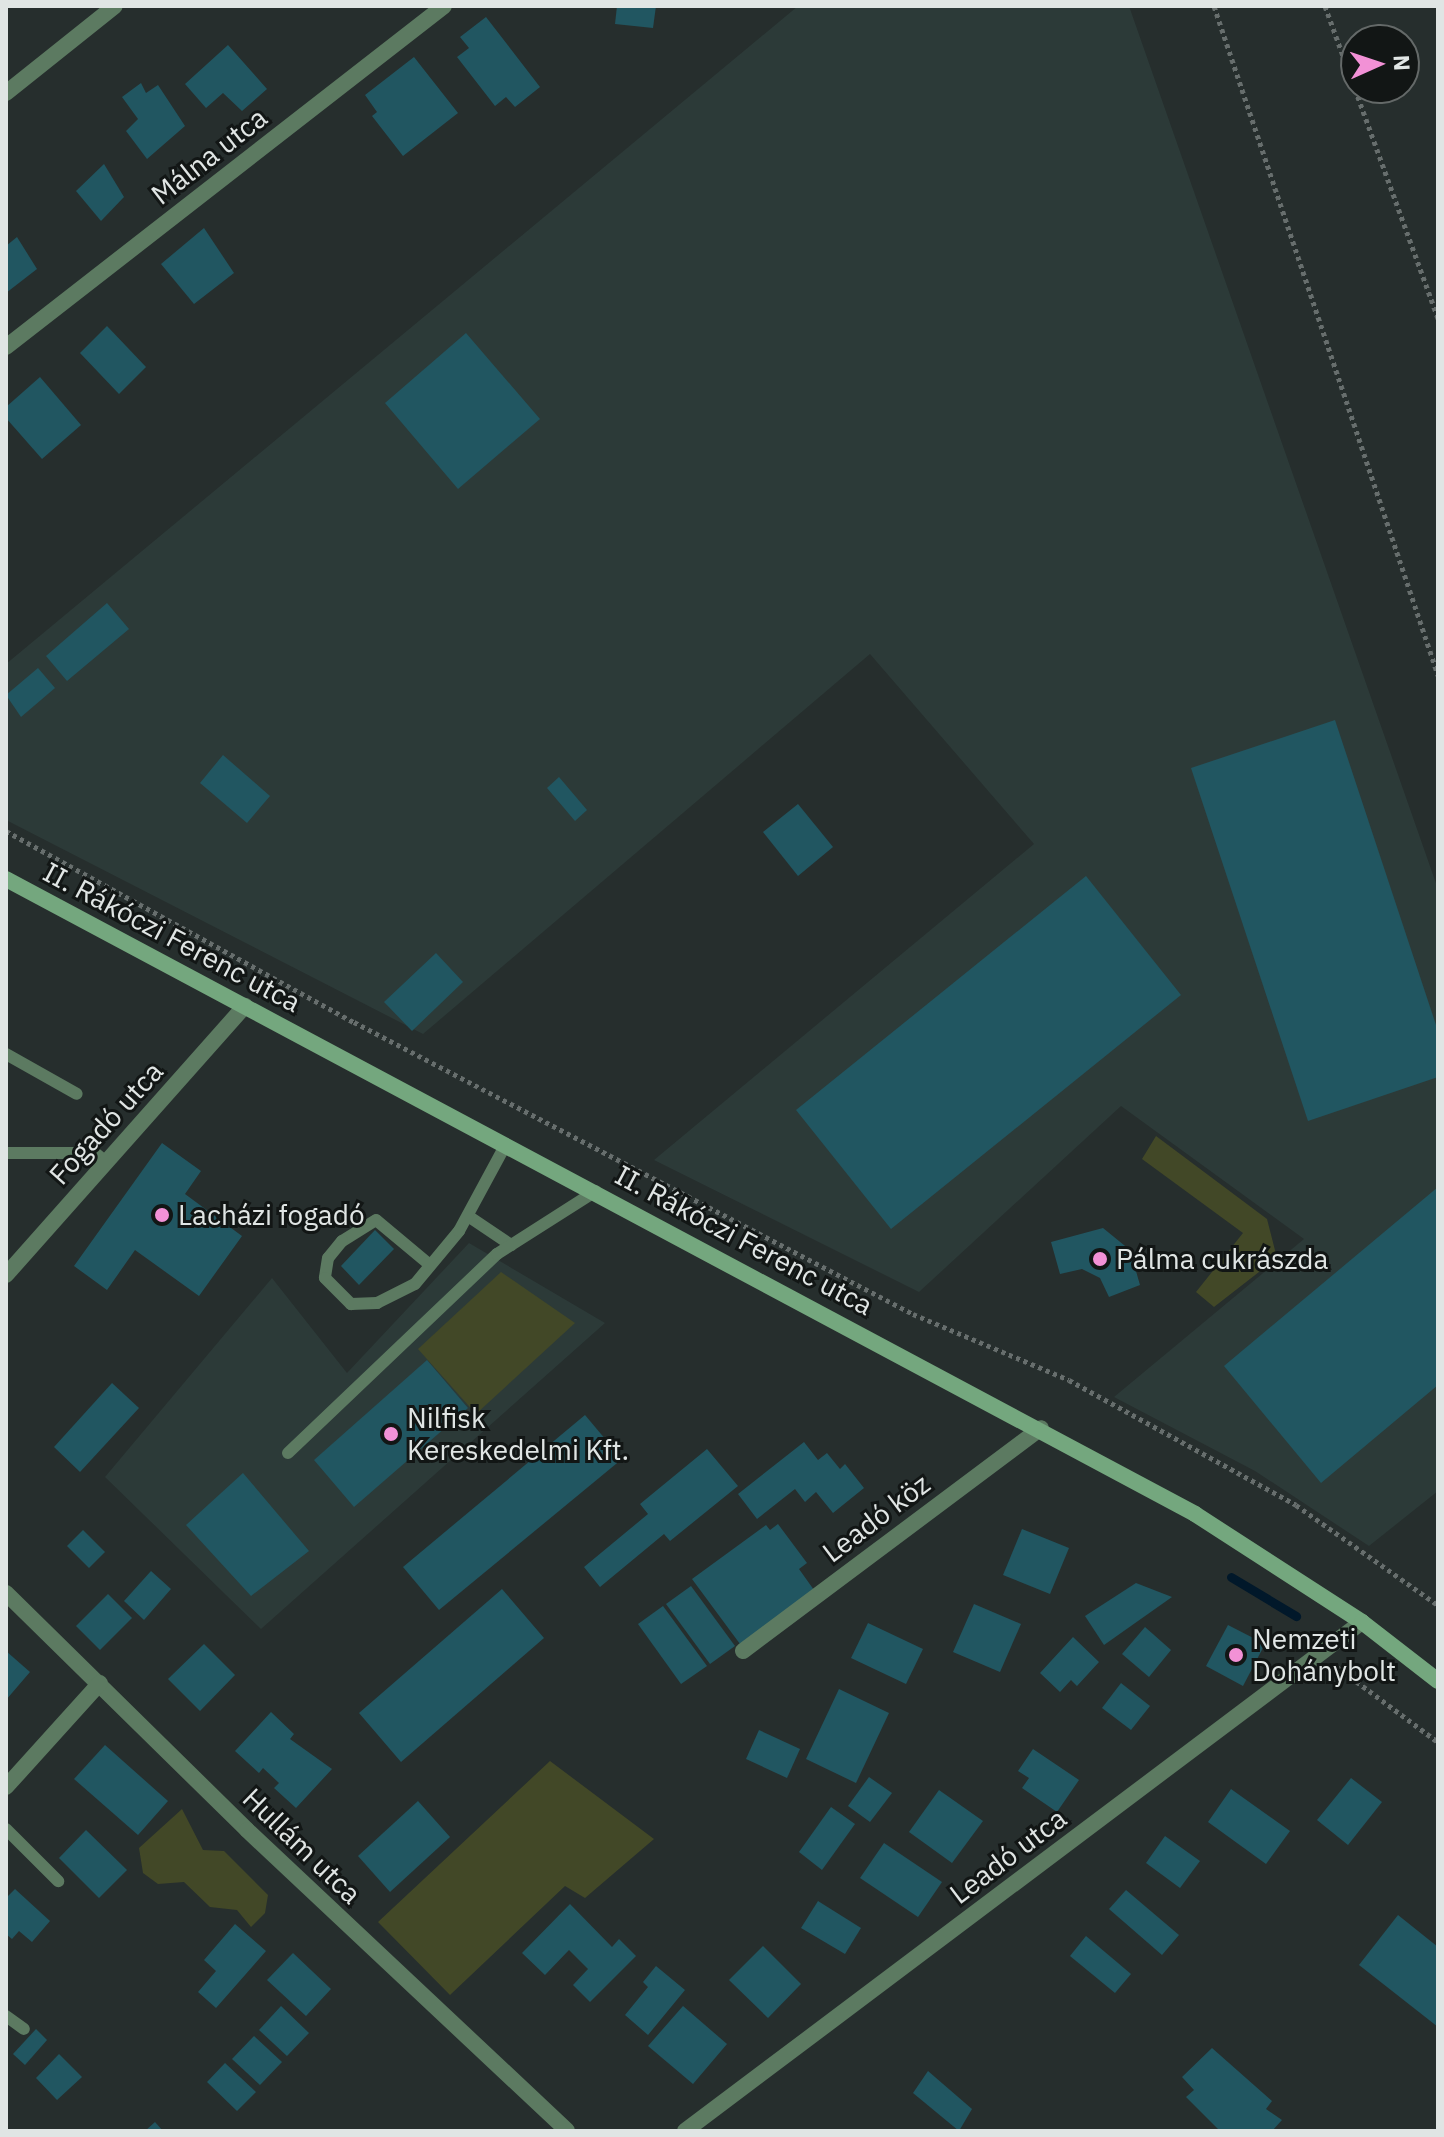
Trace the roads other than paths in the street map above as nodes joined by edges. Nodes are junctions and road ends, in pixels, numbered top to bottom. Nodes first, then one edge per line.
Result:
1 (115, 6) edge
2 (444, 6) edge
3 (6, 93) edge
4 (6, 347) edge
5 (6, 879) edge
6 (245, 1006) junction
7 (6, 1054) edge
8 (77, 1094) dead end
9 (506, 1144) junction
10 (6, 1153) edge
11 (105, 1161) junction
12 (596, 1191) junction
13 (468, 1216) junction
14 (511, 1245) junction
15 (430, 1265) junction
16 (6, 1275) edge
17 (1041, 1428) junction
18 (288, 1453) dead end
19 (6, 1593) edge
20 (1362, 1622) junction
21 (743, 1651) dead end
22 (1438, 1681) edge
23 (100, 1683) junction
24 (6, 1787) edge
25 (6, 1829) edge
26 (58, 1881) dead end
27 (6, 2016) edge
28 (24, 2029) dead end
29 (567, 2131) edge
30 (685, 2131) edge

1 - 3 street
2 - 4 street, Málna utca
5 - 6 main road, II. Rákóczi Ferenc utca
6 - 9 main road, II. Rákóczi Ferenc utca
6 - 11 street, Fogadó utca
7 - 8 lane
9 - 12 main road, II. Rákóczi Ferenc utca
9 - 13 lane
10 - 11 lane
11 - 16 street, Fogadó utca
12 - 14 lane
12 - 17 main road, II. Rákóczi Ferenc utca
13 - 14 lane
13 - 15 lane
14 - 18 lane
15 - 15 lane
17 - 20 main road, II. Rákóczi Ferenc utca
17 - 21 street, Leadó köz
19 - 23 street, Hullám utca
20 - 22 main road, II. Rákóczi Ferenc utca
20 - 30 street, Leadó utca
23 - 24 street
23 - 29 street, Hullám utca
25 - 26 lane
27 - 28 lane

